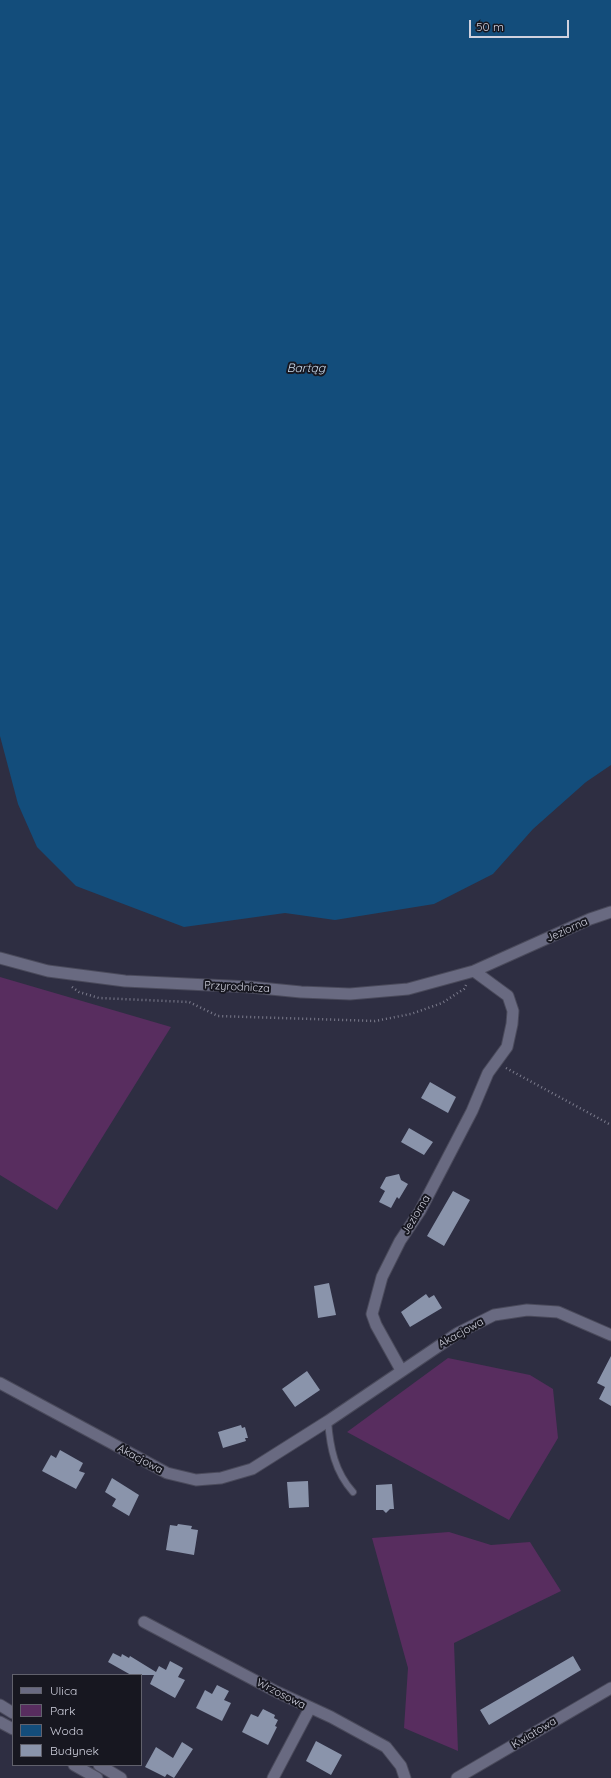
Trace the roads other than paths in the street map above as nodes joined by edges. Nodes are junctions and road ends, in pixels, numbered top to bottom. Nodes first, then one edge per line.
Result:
1 (611, 912) edge
2 (0, 958) edge
3 (474, 971) junction
4 (611, 1335) edge
5 (401, 1370) junction
6 (0, 1383) edge
7 (328, 1422) junction
8 (353, 1492) dead end
9 (144, 1622) dead end
10 (611, 1688) edge
11 (0, 1705) edge
12 (310, 1708) junction
13 (12, 1711) edge
14 (0, 1722) edge
15 (12, 1728) edge
16 (76, 1766) edge
17 (101, 1766) edge
18 (97, 1778) edge
19 (122, 1778) edge
20 (273, 1778) edge
21 (405, 1778) edge
22 (457, 1778) edge

1 - 3 street, Jeziorna
2 - 3 street, Przyrodnicza
3 - 5 street, Jeziorna
4 - 5 street, Akacjowa
5 - 7 street, Akacjowa
6 - 7 street, Akacjowa
7 - 8 lane
9 - 12 street, Wrzosowa
10 - 22 street, Kwiatowa
11 - 13 street
12 - 20 street
12 - 21 street, Wrzosowa
14 - 15 street
16 - 18 street
17 - 19 street

